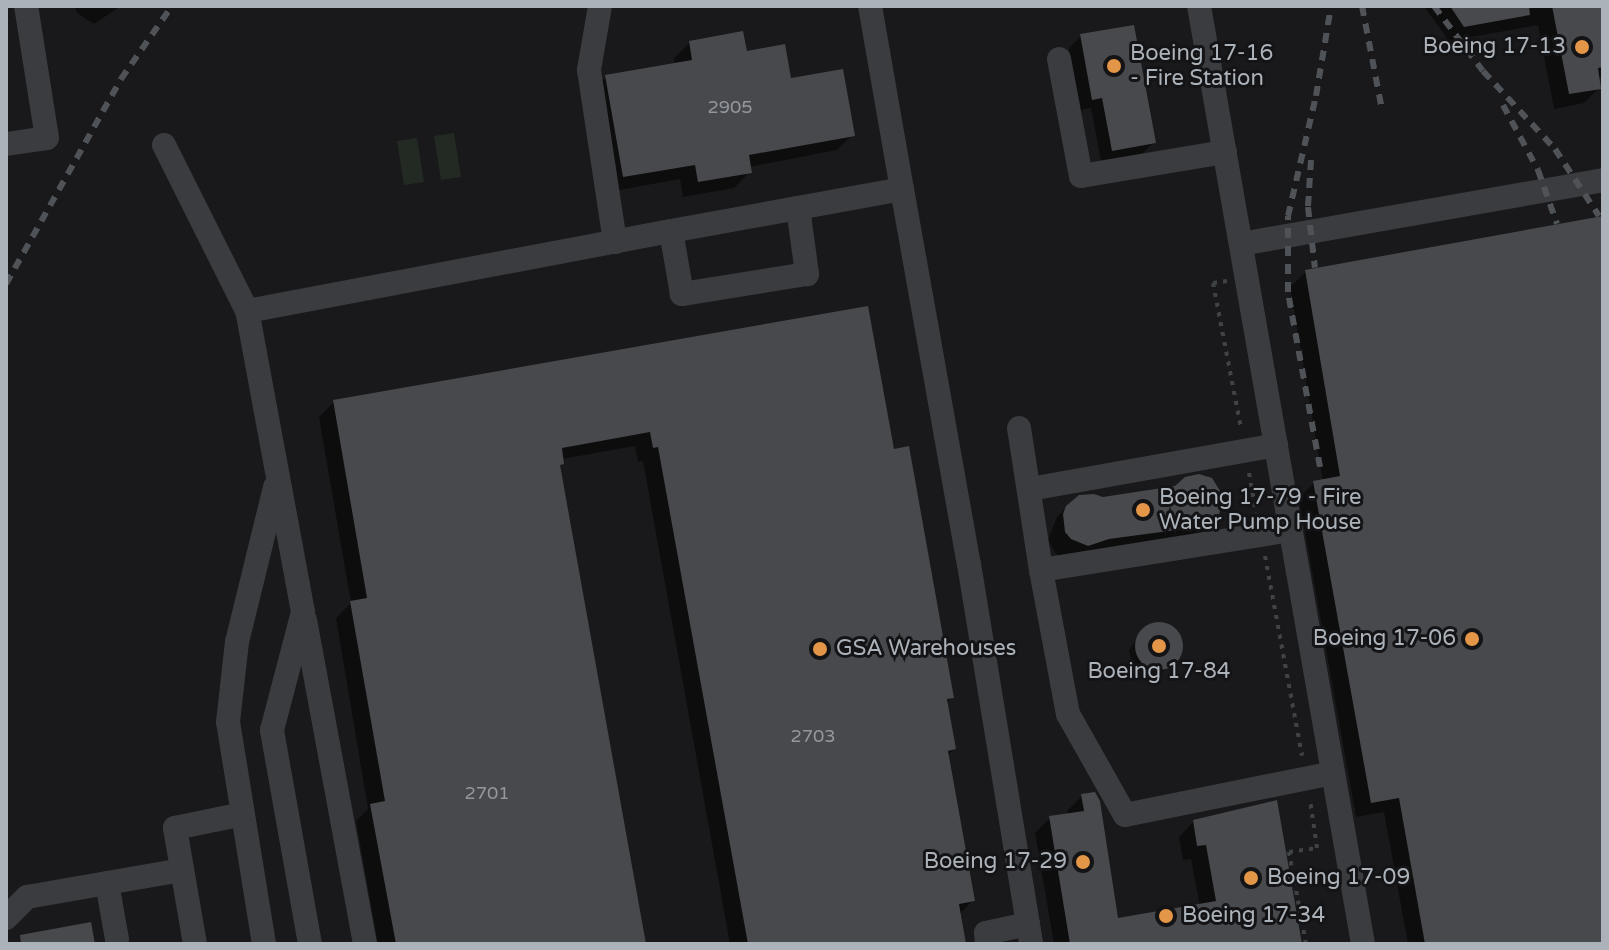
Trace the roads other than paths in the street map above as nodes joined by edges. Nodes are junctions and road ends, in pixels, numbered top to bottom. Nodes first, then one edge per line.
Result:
1 (26, 6) edge
2 (600, 6) edge
3 (870, 6) edge
4 (1199, 6) edge
5 (1059, 59) dead end
6 (6, 144) edge
7 (164, 145) dead end
8 (1225, 152) junction
9 (1603, 180) edge
10 (902, 189) junction
11 (798, 208) junction
12 (671, 231) junction
13 (615, 242) junction
14 (1241, 244) junction
15 (247, 311) junction
16 (1019, 428) dead end
17 (1276, 445) junction
18 (277, 476) junction
19 (1030, 489) junction
20 (1291, 530) junction
21 (1041, 570) junction
22 (303, 612) junction
23 (1333, 773) junction
24 (243, 814) junction
25 (182, 870) junction
26 (107, 883) junction
27 (6, 918) edge
28 (1029, 934) edge
29 (117, 939) dead end
30 (195, 944) edge
31 (264, 944) edge
32 (310, 944) edge
33 (365, 944) edge
34 (987, 944) edge
35 (1363, 944) edge

1 - 6 lane
2 - 13 lane
3 - 10 lane
4 - 8 lane
5 - 8 lane
7 - 15 lane
8 - 14 lane
9 - 14 lane
10 - 11 lane
10 - 28 lane
11 - 12 lane
11 - 12 lane
12 - 13 lane
13 - 15 lane
14 - 17 lane
15 - 18 lane
16 - 19 lane
17 - 19 lane
17 - 20 lane
18 - 22 lane
18 - 24 lane
19 - 21 lane
20 - 21 lane
20 - 23 lane
21 - 23 lane
22 - 32 lane
22 - 33 lane
23 - 35 lane
24 - 25 lane
24 - 31 lane
25 - 26 lane
25 - 30 lane
26 - 27 lane
26 - 29 lane
28 - 34 lane

